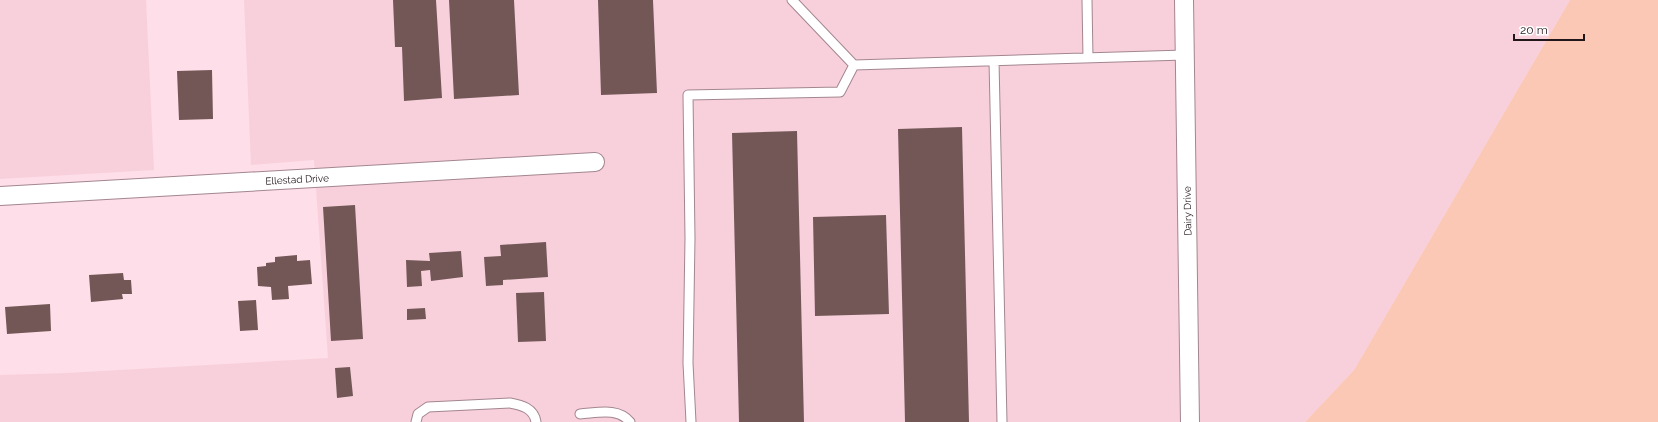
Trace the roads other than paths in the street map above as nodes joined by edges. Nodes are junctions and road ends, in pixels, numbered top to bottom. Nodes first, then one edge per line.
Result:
1 (792, 0) edge
2 (1087, 0) edge
3 (1184, 0) edge
4 (1185, 55) junction
5 (1088, 58) junction
6 (994, 61) junction
7 (854, 65) junction
8 (595, 162) dead end
9 (0, 196) edge
10 (580, 414) dead end
11 (416, 422) edge
12 (536, 422) edge
13 (630, 422) edge
14 (691, 422) edge
15 (1002, 422) edge
16 (1190, 422) edge

1 - 7 lane
2 - 5 lane
3 - 4 street, Dairy Drive
4 - 5 lane
4 - 16 street, Dairy Drive
5 - 6 lane
6 - 7 lane
6 - 15 lane
7 - 14 lane
8 - 9 street, Ellestad Drive
10 - 13 lane
11 - 12 lane

